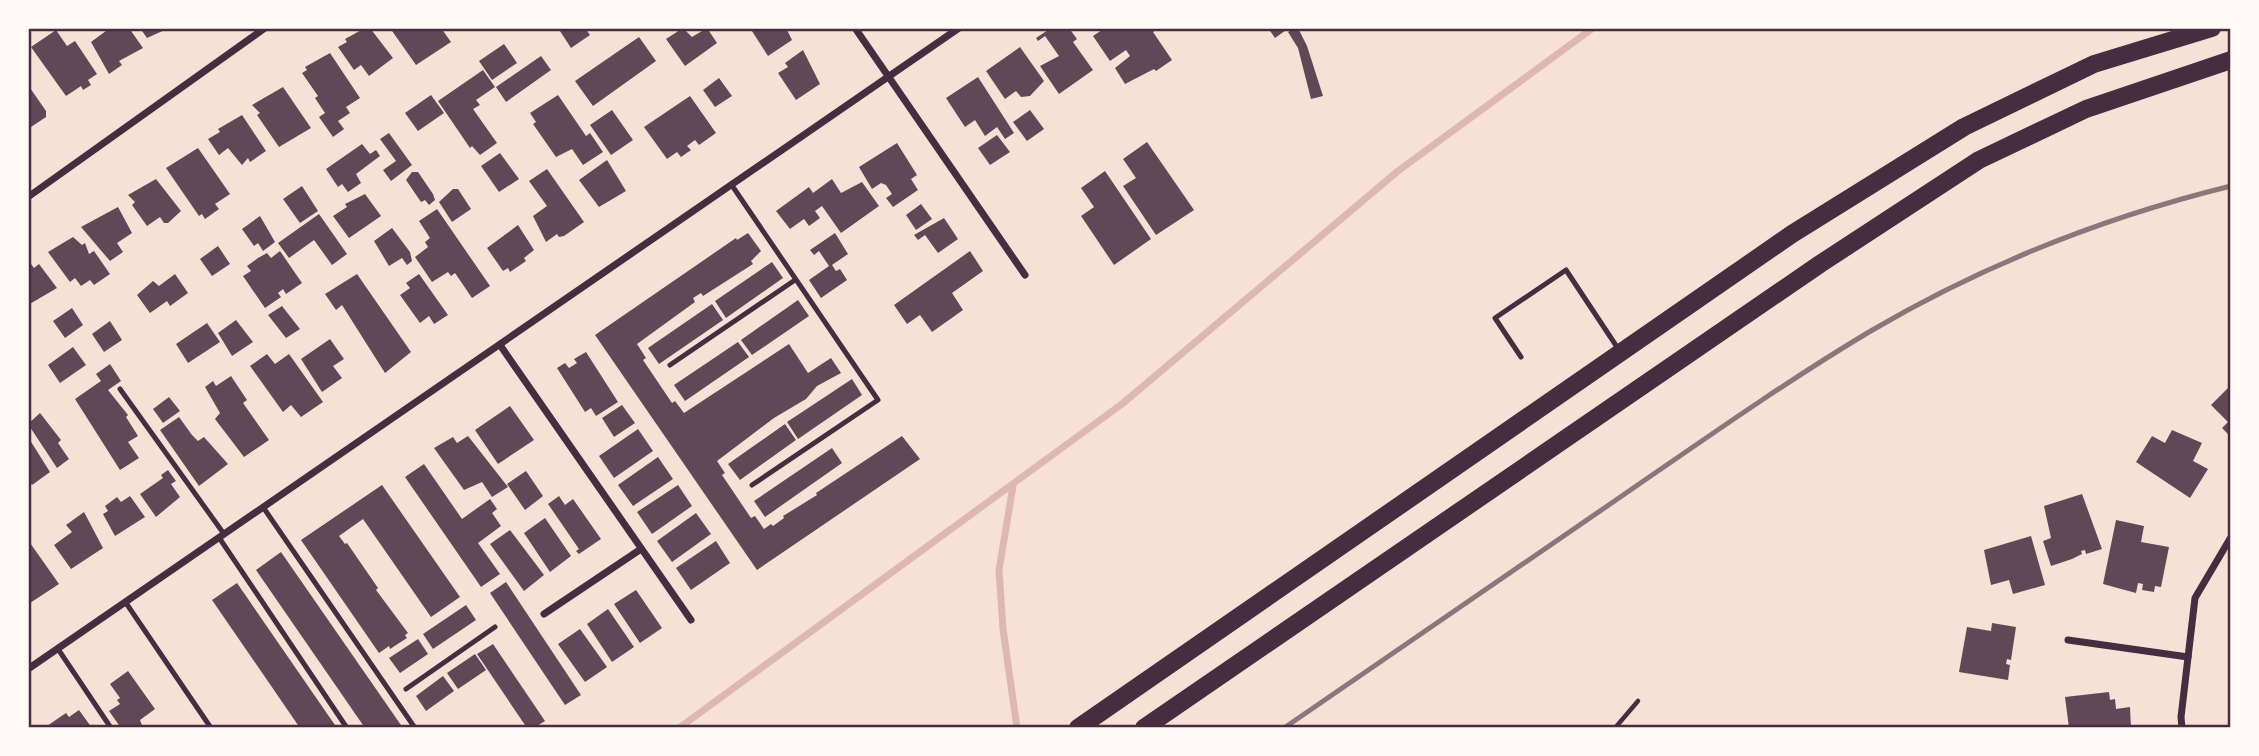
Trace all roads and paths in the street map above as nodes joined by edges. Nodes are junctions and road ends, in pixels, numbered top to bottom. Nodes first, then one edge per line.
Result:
1 (265, 28) edge
2 (855, 28) edge
3 (959, 28) edge
4 (2212, 28) edge
5 (2231, 60) edge
6 (888, 76) junction
7 (733, 187) junction
8 (28, 197) edge
9 (1025, 275) dead end
10 (795, 280) junction
11 (500, 345) junction
12 (1620, 353) junction
13 (1521, 357) dead end
14 (670, 365) dead end
15 (120, 389) dead end
16 (752, 485) dead end
17 (263, 507) junction
18 (222, 537) junction
19 (2231, 537) edge
20 (641, 549) junction
21 (126, 603) junction
22 (544, 614) dead end
23 (691, 620) dead end
24 (495, 627) dead end
25 (2068, 640) dead end
26 (58, 649) junction
27 (2188, 657) junction
28 (28, 669) edge
29 (406, 689) dead end
30 (1638, 701) dead end
31 (111, 728) edge
32 (211, 728) edge
33 (348, 728) edge
34 (415, 728) edge
35 (1079, 728) edge
36 (1144, 728) edge
37 (1615, 728) edge
38 (2182, 728) edge

1 - 8 street
2 - 6 street
3 - 6 street
4 - 12 main road
5 - 36 main road
6 - 7 street
6 - 9 street
7 - 10 lane
7 - 11 street
10 - 14 lane
10 - 16 lane
11 - 17 street
11 - 20 street
12 - 13 lane
12 - 35 main road
15 - 18 lane
17 - 18 street
17 - 34 lane
18 - 21 street
18 - 33 lane
19 - 27 street
20 - 22 street
20 - 23 street
21 - 26 street
21 - 32 lane
24 - 29 lane
25 - 27 street
26 - 28 street
26 - 31 lane
27 - 38 street
30 - 37 path

